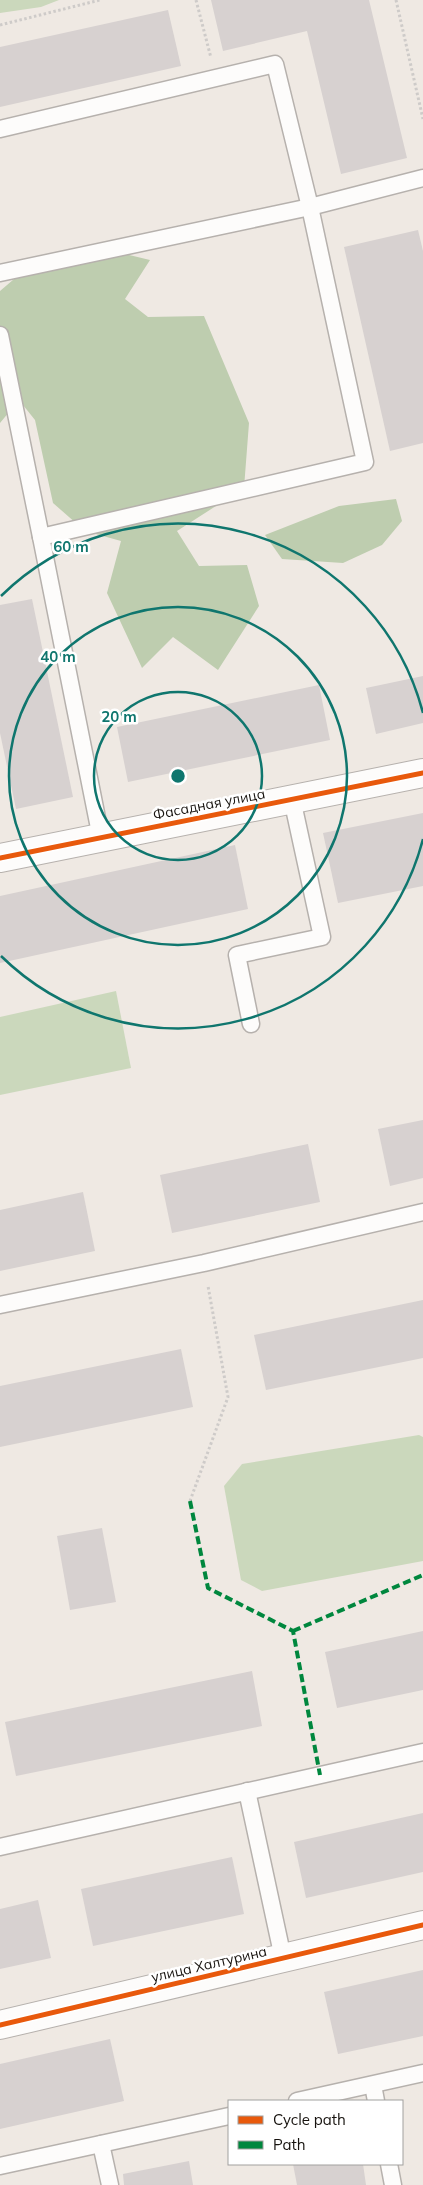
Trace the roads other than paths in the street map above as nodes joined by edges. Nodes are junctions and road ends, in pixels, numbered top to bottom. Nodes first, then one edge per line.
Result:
1 (0, 129) edge
2 (423, 178) edge
3 (310, 207) junction
4 (0, 274) edge
5 (0, 335) edge
6 (41, 537) junction
7 (423, 773) edge
8 (292, 799) junction
9 (101, 838) junction
10 (0, 858) edge
11 (251, 1024) dead end
12 (423, 1212) edge
13 (0, 1305) edge
14 (423, 1752) edge
15 (247, 1791) junction
16 (0, 1847) edge
17 (423, 1925) edge
18 (283, 1958) junction
19 (0, 2025) edge
20 (423, 2073) edge
21 (373, 2085) junction
22 (302, 2100) edge
23 (376, 2100) edge
24 (228, 2116) edge
25 (101, 2144) junction
26 (389, 2165) edge
27 (0, 2166) edge
28 (110, 2185) edge
29 (393, 2185) edge

1 - 3 lane
2 - 3 lane
3 - 4 lane
3 - 6 lane
5 - 6 lane
6 - 9 lane
7 - 8 street, Фасадная улица
8 - 9 street, Фасадная улица
8 - 11 lane
9 - 10 street, Фасадная улица
12 - 13 lane
14 - 15 lane
15 - 16 lane
15 - 18 lane
17 - 18 street, улица Халтурина
18 - 19 street, улица Халтурина
20 - 21 lane
21 - 22 lane
21 - 23 lane
24 - 25 lane
25 - 27 lane
25 - 28 lane
26 - 29 lane

